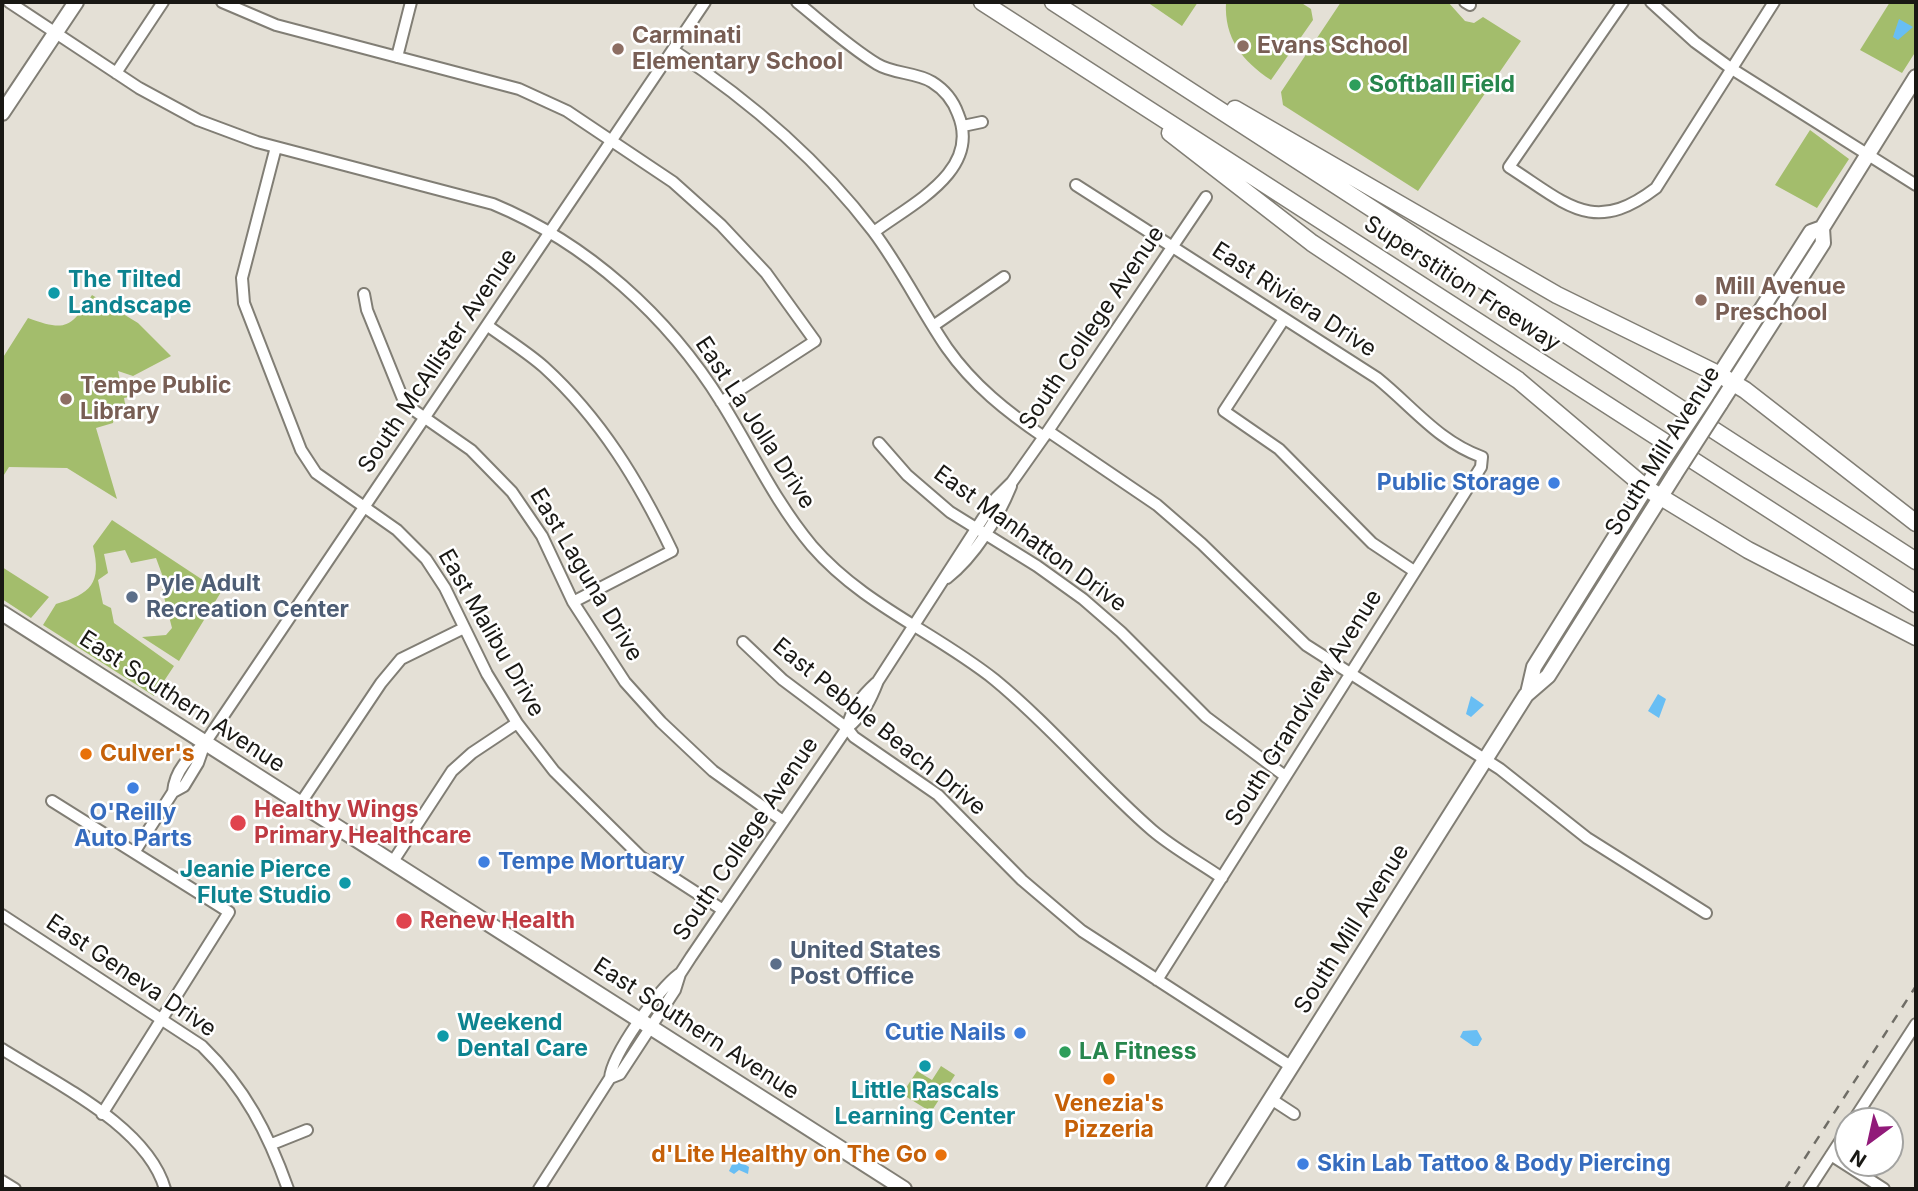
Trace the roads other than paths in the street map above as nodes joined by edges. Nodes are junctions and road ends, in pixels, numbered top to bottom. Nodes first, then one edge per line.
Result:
1 (9, 2) edge
2 (76, 2) edge
3 (163, 2) edge
4 (222, 2) edge
5 (411, 2) edge
6 (705, 2) edge
7 (797, 2) edge
8 (982, 2) edge
9 (1053, 2) edge
10 (1623, 2) edge
11 (1651, 2) edge
12 (1774, 2) edge
13 (55, 33) junction
14 (1108, 38) junction
15 (673, 50) junction
16 (397, 57) junction
17 (1732, 69) junction
18 (116, 73) junction
19 (1916, 78) edge
20 (1108, 83) junction
21 (2, 113) edge
22 (982, 122) dead end
23 (964, 126) junction
24 (613, 141) junction
25 (276, 147) junction
26 (1868, 155) junction
27 (1076, 185) dead end
28 (1916, 185) edge
29 (1206, 197) dead end
30 (874, 232) junction
31 (551, 233) junction
32 (1173, 247) junction
33 (1004, 277) dead end
34 (364, 294) dead end
35 (1284, 319) junction
36 (488, 326) junction
37 (933, 326) junction
38 (1726, 379) junction
39 (721, 402) junction
40 (426, 418) junction
41 (1046, 434) junction
42 (879, 443) dead end
43 (1482, 457) joint
44 (1646, 488) junction
45 (1660, 498) junction
46 (364, 508) junction
47 (1916, 523) edge
48 (980, 530) junction
49 (1916, 561) edge
50 (1415, 571) junction
51 (573, 602) junction
52 (1916, 604) edge
53 (2, 613) edge
54 (464, 628) junction
55 (914, 628) junction
56 (1916, 637) edge
57 (743, 642) dead end
58 (1350, 674) junction
59 (1528, 693) junction
60 (517, 723) junction
61 (847, 728) junction
62 (205, 743) junction
63 (1486, 760) junction
64 (1285, 776) junction
65 (52, 801) dead end
66 (300, 803) junction
67 (783, 821) junction
68 (135, 851) junction
69 (393, 863) junction
70 (1222, 878) junction
71 (723, 909) junction
72 (1706, 914) dead end
73 (2, 915) edge
74 (1157, 980) junction
75 (164, 1018) junction
76 (646, 1024) junction
77 (1916, 1024) edge
78 (2, 1049) edge
79 (1292, 1067) junction
80 (1271, 1099) junction
81 (1862, 1107) edge
82 (102, 1114) junction
83 (1294, 1114) dead end
84 (307, 1130) dead end
85 (272, 1144) junction
86 (1834, 1150) edge
87 (1831, 1155) junction
88 (2, 1181) edge
89 (15, 1189) edge
90 (166, 1189) edge
91 (288, 1189) edge
92 (541, 1189) edge
93 (905, 1189) edge
94 (1214, 1189) edge
95 (1809, 1189) edge
96 (1884, 1189) edge

1 - 13 street, East La Jolla Drive
2 - 13 main road
3 - 18 street
4 - 16 street
5 - 16 street
6 - 15 street, South McAllister Avenue
7 - 23 street
8 - 20 highway, Superstition Freeway
9 - 14 highway, Superstition Freeway
10 - 17 street
11 - 17 street
12 - 17 street
13 - 18 street, East La Jolla Drive
13 - 21 main road
14 - 38 highway
14 - 49 highway, Superstition Freeway
15 - 24 street, South McAllister Avenue
15 - 30 street
16 - 24 street
17 - 26 street
18 - 25 street, East La Jolla Drive
19 - 26 main road, South Mill Avenue
20 - 44 highway
20 - 52 highway, Superstition Freeway
22 - 23 street
23 - 30 street
24 - 31 street, South McAllister Avenue
24 - 39 street
25 - 31 street, East La Jolla Drive
25 - 46 street, East Malibu Drive
26 - 28 street
26 - 38 main road, South Mill Avenue
27 - 32 street, East Riviera Drive
29 - 32 street, South College Avenue
30 - 37 street
31 - 36 street, South McAllister Avenue
31 - 39 street, East La Jolla Drive
32 - 35 street, East Riviera Drive
32 - 41 street, South College Avenue
33 - 37 street
34 - 40 street, East Laguna Drive
35 - 43 street, East Riviera Drive
35 - 50 street
36 - 40 street, South McAllister Avenue
36 - 51 street
37 - 41 street
38 - 44 main road, South Mill Avenue, bridge
38 - 45 main road, South Mill Avenue, bridge
38 - 47 highway
39 - 55 street, East La Jolla Drive
40 - 46 street, South McAllister Avenue
40 - 51 street, East Laguna Drive
41 - 48 street, South College Avenue
41 - 58 street
42 - 48 street, East Manhatton Drive
43 - 50 street, South Grandview Avenue
44 - 45 highway
44 - 59 main road, South Mill Avenue
45 - 56 highway
45 - 59 main road, South Mill Avenue
46 - 54 street, East Malibu Drive
46 - 62 street, South McAllister Avenue
48 - 55 street, South College Avenue
48 - 64 street, East Manhatton Drive
50 - 58 street, South Grandview Avenue
51 - 67 street, East Laguna Drive
53 - 62 main road, East Southern Avenue
54 - 60 street, East Malibu Drive
54 - 66 street
55 - 61 street, South College Avenue
55 - 70 street, East La Jolla Drive
57 - 61 street, East Pebble Beach Drive
58 - 63 street
58 - 64 street, South Grandview Avenue
59 - 63 main road, South Mill Avenue
60 - 69 street
60 - 71 street, East Malibu Drive
61 - 67 street, South College Avenue
61 - 74 street, East Pebble Beach Drive
62 - 66 main road, East Southern Avenue
62 - 68 street, South McAllister Avenue
63 - 72 street
63 - 79 main road, South Mill Avenue
64 - 70 street, South Grandview Avenue
65 - 68 street
66 - 69 main road, East Southern Avenue
67 - 71 street, South College Avenue
68 - 75 street
69 - 76 main road, East Southern Avenue
70 - 74 street, South Grandview Avenue
71 - 76 street, South College Avenue
73 - 75 street, East Geneva Drive
74 - 79 street, East Pebble Beach Drive
75 - 82 street
75 - 85 street, East Geneva Drive
76 - 92 street, South College Avenue
76 - 93 main road, East Southern Avenue
77 - 81 street
78 - 82 street
79 - 80 main road, South Mill Avenue
80 - 83 street
80 - 94 main road, South Mill Avenue
82 - 90 street
84 - 85 street
85 - 91 street, East Geneva Drive
86 - 87 street
87 - 95 street
87 - 96 street
88 - 89 street

